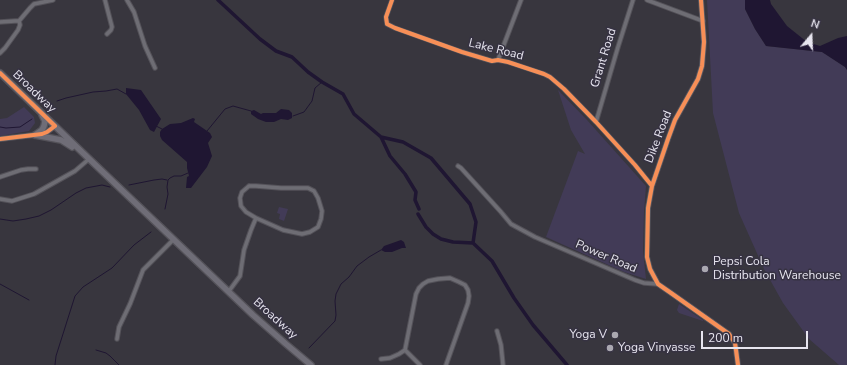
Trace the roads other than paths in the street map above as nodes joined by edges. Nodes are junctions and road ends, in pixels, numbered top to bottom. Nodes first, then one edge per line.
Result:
1 (52, 0) edge
2 (105, 0) edge
3 (127, 0) edge
4 (392, 0) edge
5 (521, 0) edge
6 (633, 0) edge
7 (647, 0) edge
8 (701, 0) edge
9 (20, 21) junction
10 (703, 21) junction
11 (0, 22) edge
12 (107, 34) dead end
13 (0, 53) edge
14 (498, 60) junction
15 (155, 68) dead end
16 (0, 73) edge
17 (38, 110) junction
18 (596, 122) junction
19 (55, 126) junction
20 (35, 135) junction
21 (0, 139) edge
22 (83, 153) junction
23 (89, 160) junction
24 (458, 166) dead end
25 (36, 169) dead end
26 (0, 177) edge
27 (652, 186) junction
28 (0, 199) edge
29 (256, 218) junction
30 (174, 239) junction
31 (658, 284) junction
32 (229, 291) junction
33 (497, 331) dead end
34 (117, 339) dead end
35 (405, 350) junction
36 (381, 359) dead end
37 (311, 365) edge
38 (420, 365) edge
39 (446, 365) edge
40 (503, 365) edge
41 (738, 365) edge

1 - 9 street
2 - 12 street
3 - 15 street
4 - 14 street, Lake Road
5 - 14 street
6 - 18 street, Grant Road
7 - 10 street
8 - 10 street, Dike Road
9 - 11 street
9 - 13 street
10 - 27 street, Dike Road
14 - 18 street, Lake Road
16 - 17 main road, Broadway
17 - 19 main road, Broadway
17 - 20 main road
18 - 27 street, Lake Road
19 - 20 street
19 - 22 main road, Broadway
20 - 21 street
20 - 22 main road
22 - 23 main road, Broadway
23 - 28 street
23 - 30 main road, Broadway
24 - 31 street, Power Road
25 - 26 street
27 - 31 street, Dike Road
29 - 29 street
29 - 32 street
30 - 32 main road, Broadway
30 - 34 street
31 - 41 street, Power Road
32 - 37 main road, Broadway
33 - 40 street
35 - 36 street
35 - 38 street
35 - 39 street

